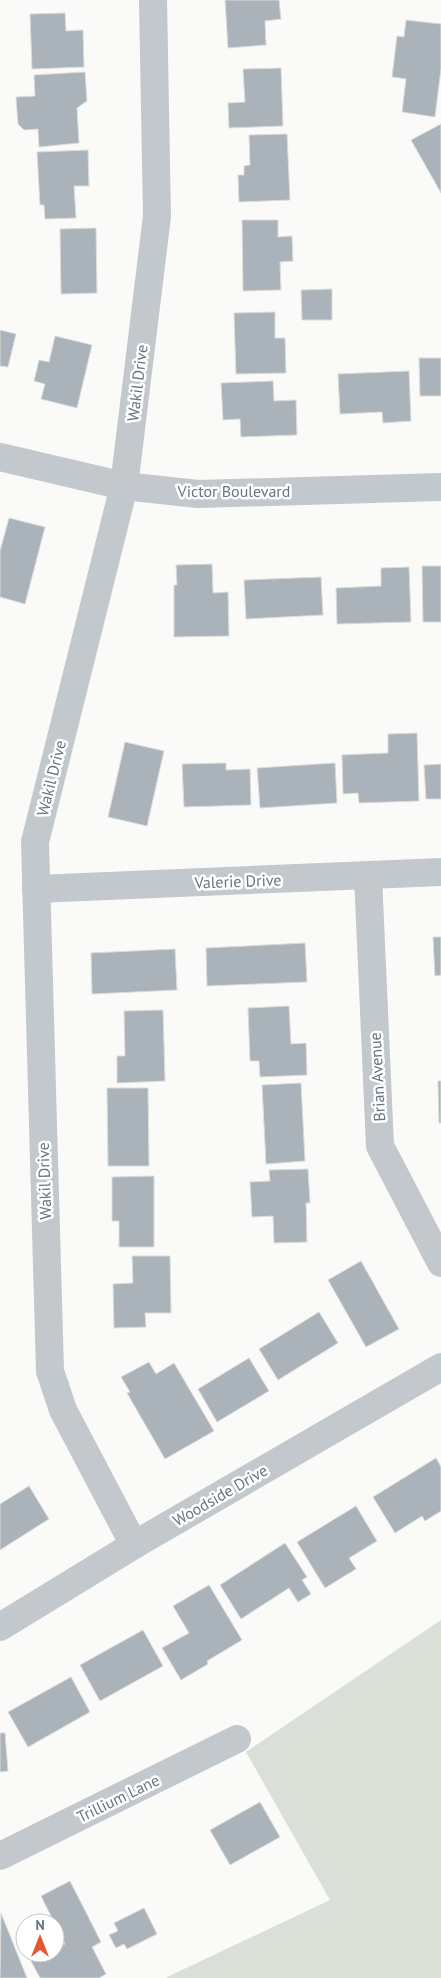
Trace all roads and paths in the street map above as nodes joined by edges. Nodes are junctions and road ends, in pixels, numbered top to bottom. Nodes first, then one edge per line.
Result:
1 (153, 0) edge
2 (0, 457) edge
3 (124, 486) junction
4 (441, 487) edge
5 (441, 872) edge
6 (368, 876) junction
7 (36, 889) junction
8 (441, 1263) edge
9 (441, 1367) edge
10 (134, 1545) junction
11 (0, 1626) edge
12 (236, 1739) dead end
13 (0, 1856) edge

1 - 3 street, Wakil Drive
2 - 3 street, Victor Boulevard
3 - 4 street, Victor Boulevard
3 - 7 street, Wakil Drive
5 - 6 street, Valerie Drive
6 - 7 street, Valerie Drive
6 - 8 street, Brian Avenue
7 - 10 street, Wakil Drive
9 - 10 street, Woodside Drive
10 - 11 street, Woodside Drive
12 - 13 street, Trillium Lane

